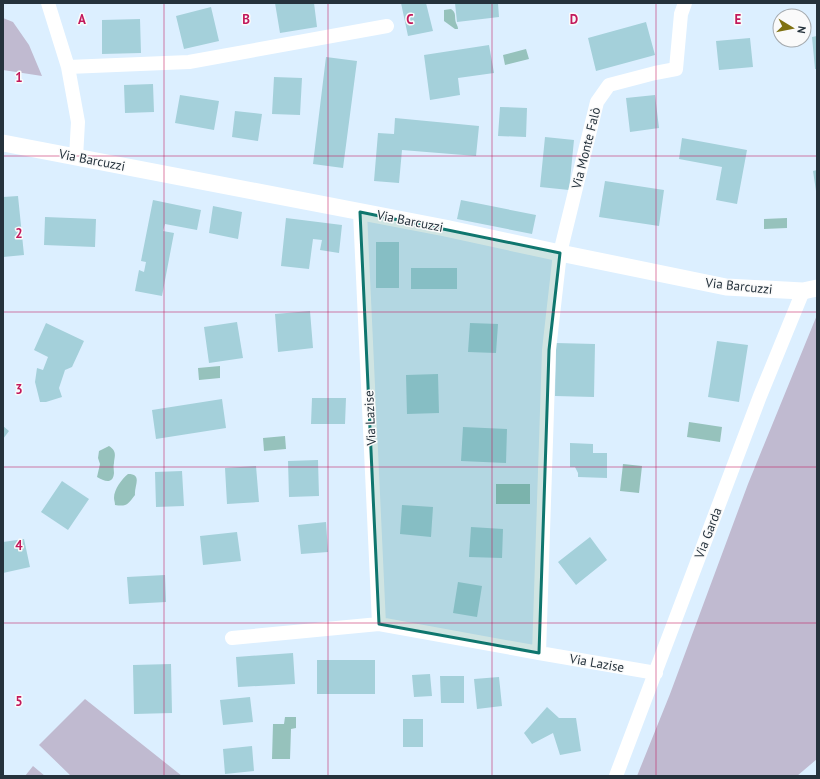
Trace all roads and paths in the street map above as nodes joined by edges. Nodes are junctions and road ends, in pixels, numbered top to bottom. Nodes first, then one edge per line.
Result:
1 (48, 3) edge
2 (685, 3) edge
3 (387, 26) dead end
4 (68, 67) junction
5 (3, 143) edge
6 (76, 157) junction
7 (360, 212) junction
8 (560, 253) junction
9 (810, 289) edge
10 (379, 624) junction
11 (232, 638) dead end
12 (539, 653) junction
13 (656, 673) junction
14 (616, 776) edge

1 - 4 street
2 - 8 street, Via Monte Falò
3 - 4 street
4 - 6 street
5 - 6 street, Via Barcuzzi
6 - 7 street, Via Barcuzzi
7 - 8 street, Via Barcuzzi
7 - 10 street, Via Lazise
8 - 9 street, Via Barcuzzi
8 - 12 street
9 - 13 street, Via Garda
10 - 11 street, Via Lazise
10 - 12 street, Via Lazise
12 - 13 street, Via Lazise
13 - 14 street, Via Garda

